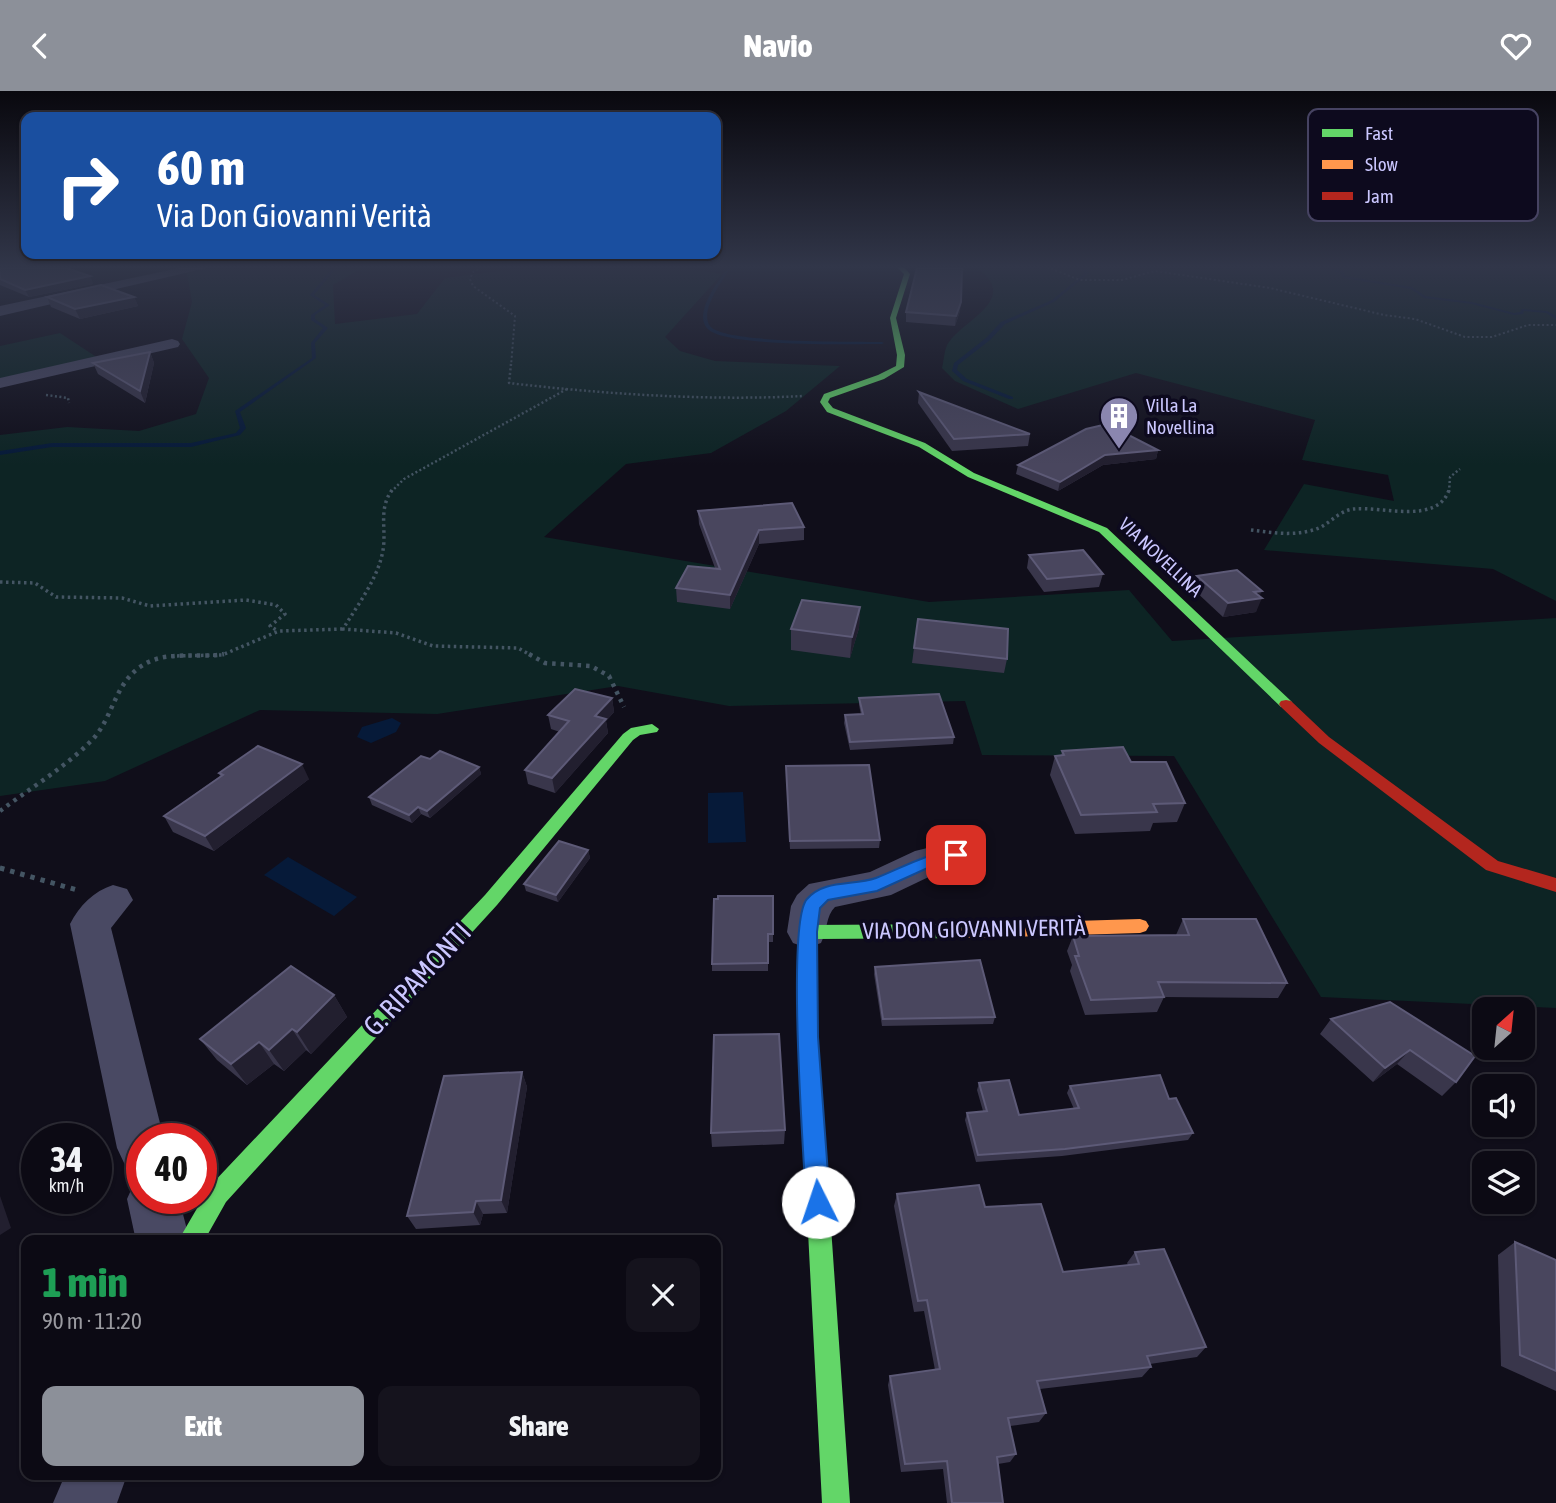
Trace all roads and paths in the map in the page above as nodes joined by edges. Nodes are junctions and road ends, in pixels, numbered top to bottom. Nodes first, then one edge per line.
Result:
1 (515, 333) edge
2 (897, 333) edge
3 (1454, 333) edge
4 (1504, 333) edge
5 (172, 344) dead end
6 (0, 383) edge
7 (567, 389) junction
8 (827, 396) junction
9 (1460, 469) dead end
10 (1251, 530) dead end
11 (0, 582) edge
12 (343, 629) junction
13 (279, 631) junction
14 (621, 715) dead end
15 (652, 729) dead end
16 (0, 811) edge
17 (956, 855) dead end
18 (0, 868) edge
19 (1556, 885) edge
20 (101, 912) joint
21 (1140, 926) dead end
22 (807, 932) junction
23 (138, 1123) edge
24 (157, 1214) edge
25 (162, 1235) edge
26 (194, 1235) edge
27 (94, 1480) edge
28 (85, 1503) edge
29 (836, 1503) edge

1 - 7 path
2 - 8 street
3 - 4 path
5 - 6 street
7 - 8 path
7 - 12 path
8 - 19 street, VIA NOVELLINA
9 - 10 path
11 - 13 path
12 - 13 path
12 - 14 path
13 - 16 path
15 - 26 street, G. RIPAMONTI
17 - 22 street, VIA DON GIOVANNI VERITÀ
18 - 20 path
20 - 23 street
21 - 22 street, VIA DON GIOVANNI VERITÀ
22 - 29 street, VIA DON GIOVANNI VERITÀ
24 - 25 street
27 - 28 street

